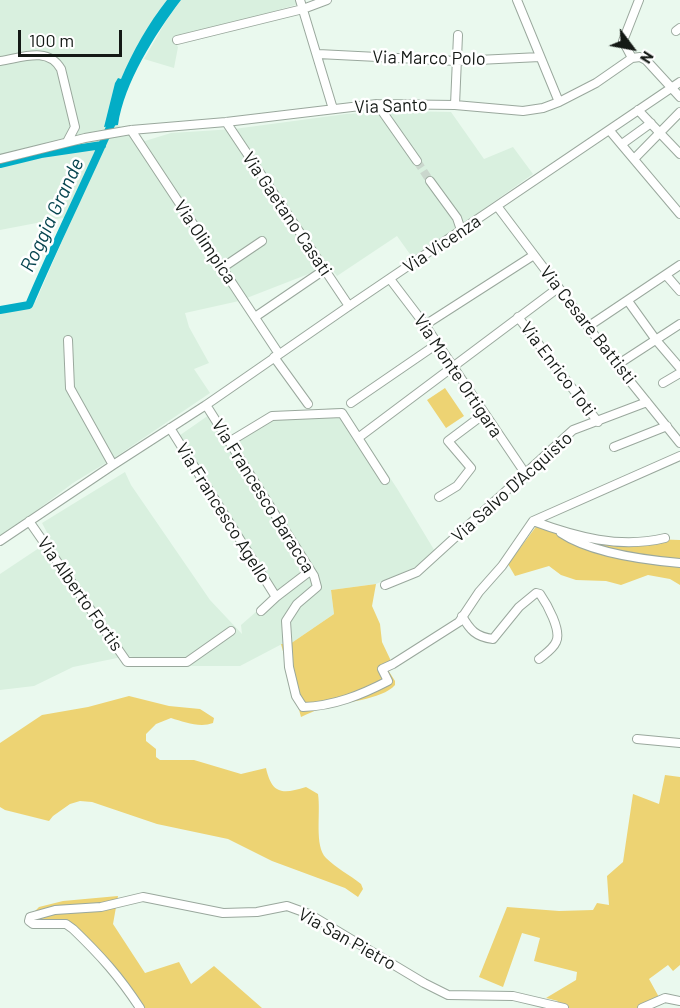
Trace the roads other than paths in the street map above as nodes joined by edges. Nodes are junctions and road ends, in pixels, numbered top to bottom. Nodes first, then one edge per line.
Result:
1 (327, 0) edge
2 (517, 0) edge
3 (639, 0) edge
4 (301, 4) edge
5 (458, 35) dead end
6 (177, 40) dead end
7 (318, 54) junction
8 (540, 57) junction
9 (632, 58) junction
10 (0, 61) edge
11 (457, 61) junction
12 (680, 82) edge
13 (670, 88) junction
14 (680, 97) edge
15 (559, 102) junction
16 (377, 104) junction
17 (455, 105) junction
18 (333, 109) junction
19 (638, 110) junction
20 (680, 112) edge
21 (226, 122) junction
22 (651, 123) junction
23 (75, 127) junction
24 (131, 130) junction
25 (610, 131) junction
26 (660, 134) junction
27 (85, 138) junction
28 (67, 142) junction
29 (622, 144) junction
30 (680, 154) edge
31 (635, 158) junction
32 (0, 159) edge
33 (417, 161) tunnel mouth
34 (430, 181) tunnel mouth
35 (497, 207) junction
36 (680, 214) edge
37 (461, 230) junction
38 (262, 241) dead end
39 (534, 255) junction
40 (680, 266) edge
41 (222, 268) junction
42 (324, 270) junction
43 (666, 275) junction
44 (390, 279) junction
45 (558, 288) junction
46 (680, 291) edge
47 (628, 301) junction
48 (349, 306) junction
49 (255, 317) junction
50 (518, 317) junction
51 (680, 324) edge
52 (425, 325) junction
53 (589, 326) junction
54 (68, 340) dead end
55 (656, 340) junction
56 (437, 344) junction
57 (277, 356) junction
58 (617, 365) junction
59 (453, 367) junction
60 (680, 371) edge
61 (663, 383) dead end
62 (647, 402) junction
63 (351, 403) dead end
64 (308, 404) dead end
65 (206, 405) junction
66 (484, 414) junction
67 (598, 422) junction
68 (667, 426) junction
69 (170, 428) junction
70 (358, 438) junction
71 (229, 442) junction
72 (680, 443) edge
73 (614, 447) dead end
74 (680, 456) edge
75 (113, 465) junction
76 (525, 473) junction
77 (385, 480) dead end
78 (439, 497) dead end
79 (29, 521) junction
80 (533, 521) junction
81 (555, 529) junction
82 (665, 538) dead end
83 (0, 541) edge
84 (680, 563) edge
85 (310, 571) junction
86 (386, 585) dead end
87 (276, 597) junction
88 (261, 611) dead end
89 (462, 616) junction
90 (231, 631) dead end
91 (539, 659) dead end
92 (637, 739) dead end
93 (680, 743) edge
94 (680, 1001) edge
95 (140, 1008) edge
96 (564, 1008) edge
97 (642, 1008) edge

1 - 4 street
2 - 8 street
3 - 9 street
4 - 6 street
4 - 7 street
5 - 11 street
7 - 11 street, Via Marco Polo
7 - 18 street
8 - 11 street, Via Marco Polo
8 - 15 street
9 - 13 street
9 - 15 street, Via Santo
10 - 23 street
11 - 17 street
12 - 13 street, Via Vicenza
13 - 14 street
13 - 19 street, Via Vicenza
15 - 17 street, Via Santo
16 - 17 street, Via Santo
16 - 18 street, Via Santo
16 - 33 street
18 - 21 street, Via Santo
19 - 22 street
19 - 25 street, Via Vicenza
20 - 26 street
21 - 24 street, Via Santo
21 - 42 street, Via Gaetano Casati
22 - 26 street
22 - 29 street
23 - 27 street
23 - 28 street
24 - 27 street, Via Santo
24 - 41 street, Via Olimpica
25 - 29 street
25 - 35 street, Via Vicenza
26 - 30 street
26 - 31 street
27 - 28 street, Via Santo
28 - 32 street, Via Santo
29 - 31 street
31 - 36 street
34 - 37 street
35 - 37 street, Via Vicenza
35 - 39 street, Via Cesare Battisti
37 - 44 street, Via Vicenza
38 - 41 street
39 - 45 street, Via Cesare Battisti
39 - 52 street
40 - 43 street
41 - 49 street, Via Olimpica
42 - 48 street, Via Gaetano Casati
42 - 49 street
43 - 46 street
43 - 47 street
44 - 48 street, Via Vicenza
44 - 52 street, Via Monte Ortigara
45 - 50 street
45 - 53 street, Via Cesare Battisti
47 - 53 street
47 - 55 street
48 - 57 street, Via Vicenza
49 - 57 street, Via Olimpica
50 - 59 street
50 - 67 street, Via Enrico Toti
51 - 55 street
52 - 56 street, Via Monte Ortigara
53 - 58 street, Via Cesare Battisti
54 - 75 street
55 - 58 street
55 - 60 street
56 - 59 street, Via Monte Ortigara
56 - 63 street
57 - 64 street
57 - 65 street, Via Vicenza
58 - 62 street, Via Cesare Battisti
59 - 66 street, Via Monte Ortigara
59 - 70 street
60 - 61 street
62 - 67 street, Via Salvo D'Acquisto
62 - 68 street, Via Cesare Battisti
65 - 69 street, Via Vicenza
65 - 71 street, Via Francesco Baracca
66 - 76 street, Via Monte Ortigara
66 - 78 street
67 - 76 street, Via Salvo D'Acquisto
68 - 72 street, Via Cesare Battisti
68 - 73 street
69 - 75 street, Via Vicenza
69 - 87 street, Via Francesco Agello
70 - 71 street
70 - 77 street
71 - 85 street, Via Francesco Baracca
74 - 80 street
75 - 79 street, Via Vicenza
76 - 86 street, Via Salvo D'Acquisto
79 - 83 street, Via Vicenza
79 - 90 street, Via Alberto Fortis
80 - 81 street
80 - 89 street
81 - 82 street
81 - 84 street
85 - 87 street
85 - 89 street, Via Francesco Baracca
87 - 88 street
89 - 91 street
92 - 93 street
94 - 97 street
95 - 96 street, Via San Pietro

